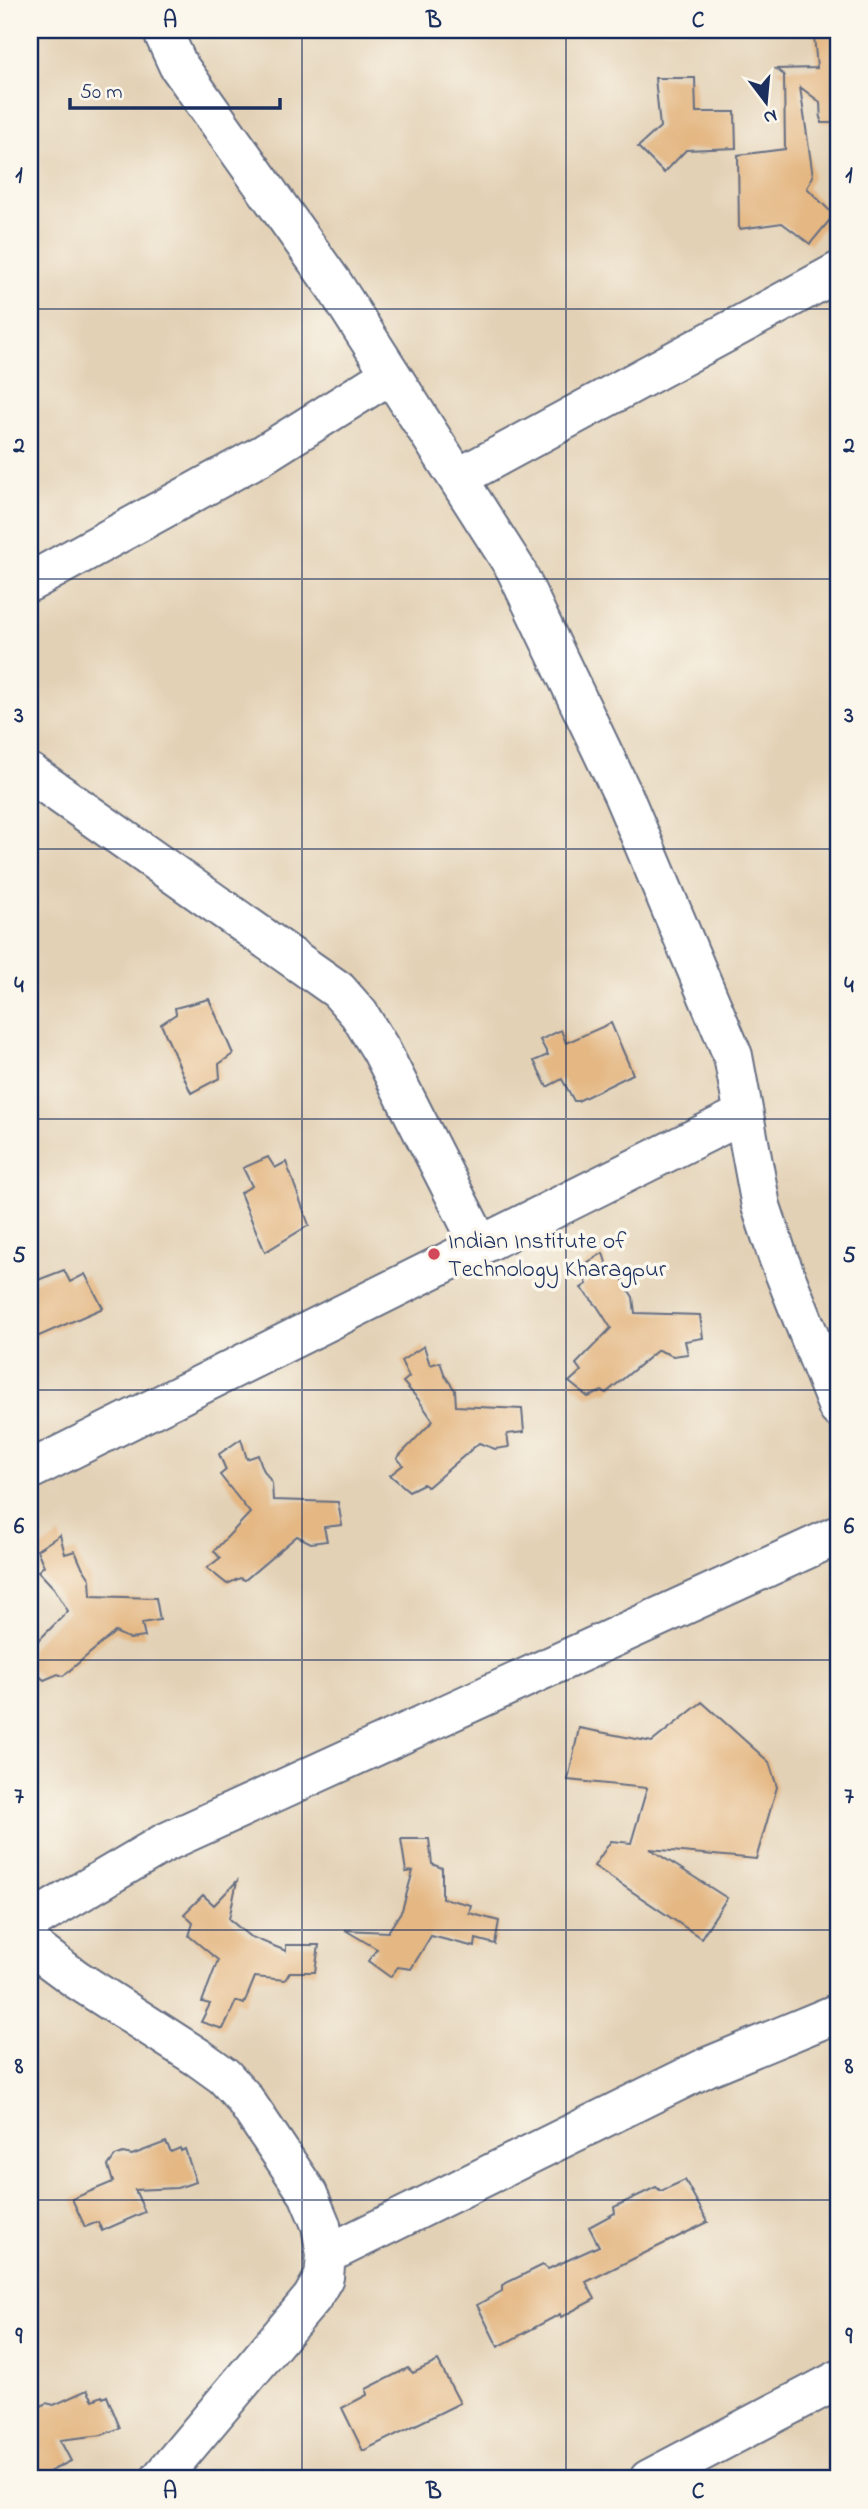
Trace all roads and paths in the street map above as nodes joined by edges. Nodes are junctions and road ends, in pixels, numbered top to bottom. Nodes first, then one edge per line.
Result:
1 (162, 30) edge
2 (838, 272) edge
3 (391, 374) junction
4 (458, 478) junction
5 (30, 582) edge
6 (30, 772) edge
7 (744, 1114) junction
8 (480, 1245) junction
9 (838, 1408) edge
10 (30, 1470) edge
11 (838, 1535) edge
12 (30, 1922) edge
13 (30, 1945) edge
14 (838, 2012) edge
15 (326, 2255) junction
16 (838, 2380) edge
17 (160, 2479) edge
18 (649, 2479) edge

1 - 3 street
2 - 4 street
3 - 4 street
3 - 5 street
4 - 7 street
6 - 8 street
7 - 8 street
7 - 9 street
8 - 10 street
11 - 12 street
13 - 15 street
14 - 15 street
15 - 17 street
16 - 18 street

